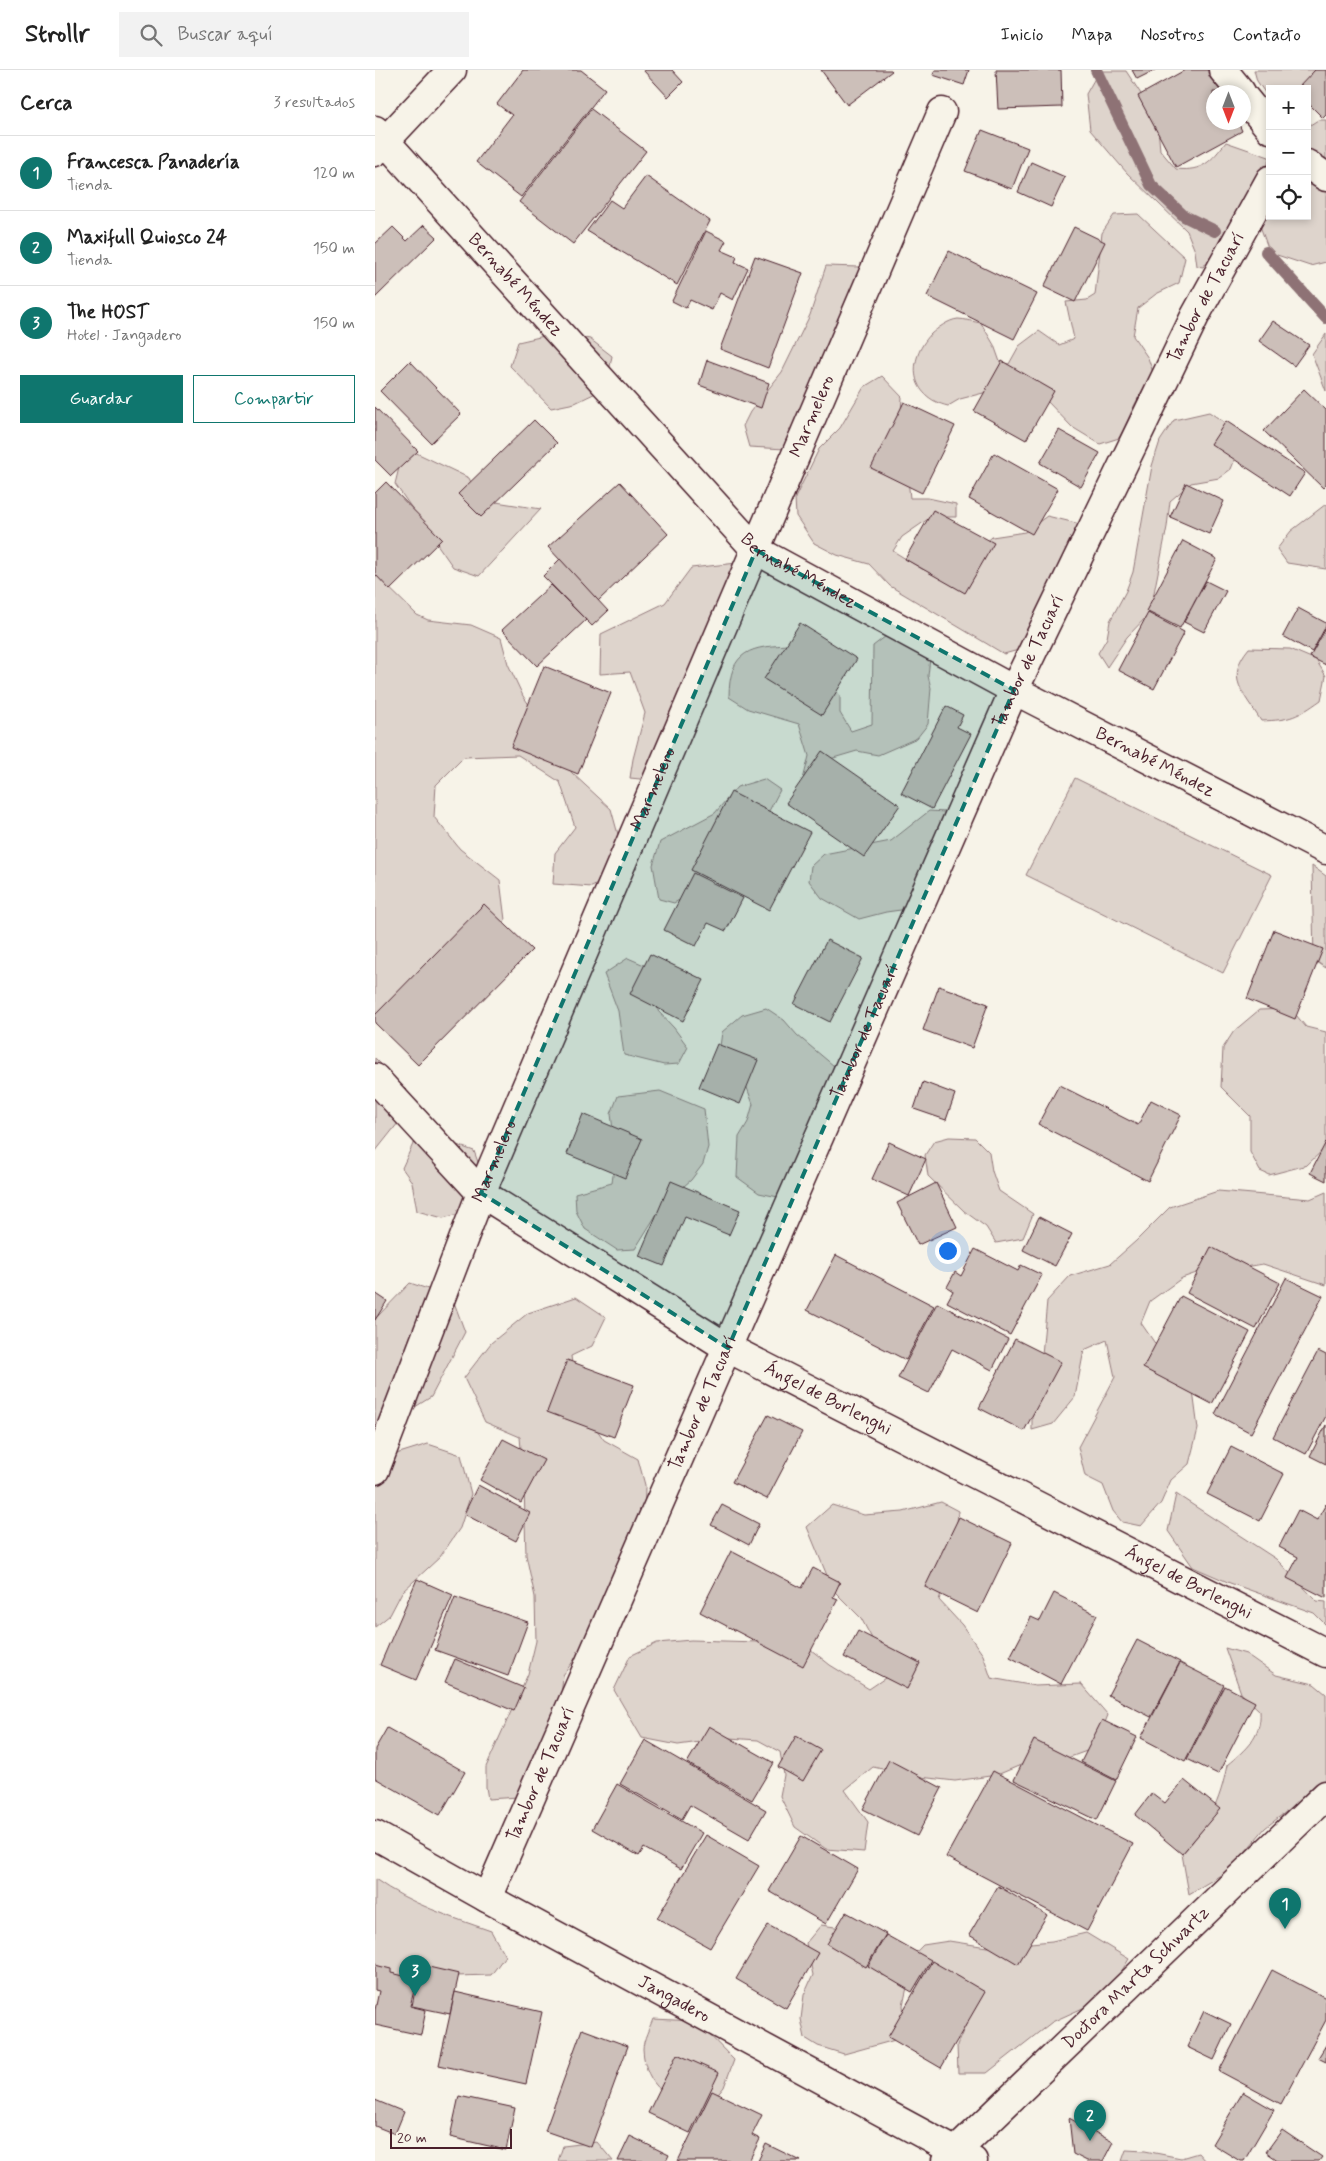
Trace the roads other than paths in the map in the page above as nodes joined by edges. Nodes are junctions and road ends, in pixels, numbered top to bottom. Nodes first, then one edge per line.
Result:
1 (452, 70) edge
2 (1223, 70) edge
3 (1235, 85) edge
4 (1251, 105) edge
5 (943, 112) dead end
6 (1266, 123) edge
7 (379, 141) edge
8 (1311, 167) edge
9 (1326, 177) edge
10 (1266, 187) edge
11 (756, 550) junction
12 (1014, 690) junction
13 (1326, 850) edge
14 (375, 1078) edge
15 (481, 1193) junction
16 (728, 1348) junction
17 (375, 1470) edge
18 (1326, 1653) edge
19 (1326, 1795) edge
20 (375, 1835) edge
21 (487, 1898) junction
22 (958, 2158) edge

1 - 7 street
2 - 3 street
4 - 6 street
5 - 11 street, Marmelero
7 - 11 street, Bernabé Méndez
8 - 9 street
10 - 12 street, Tambor de Tacuarí
11 - 12 street, Bernabé Méndez
11 - 15 street, Marmelero
12 - 13 street, Bernabé Méndez
12 - 16 street, Tambor de Tacuarí
14 - 15 street, Ángel de Borlenghi
15 - 16 street, Ángel de Borlenghi
15 - 17 street, Marmelero
16 - 18 street, Ángel de Borlenghi
16 - 21 street, Tambor de Tacuarí
19 - 22 street, Doctora Marta Schwartz
20 - 21 street, Jangadero
21 - 22 street, Jangadero

